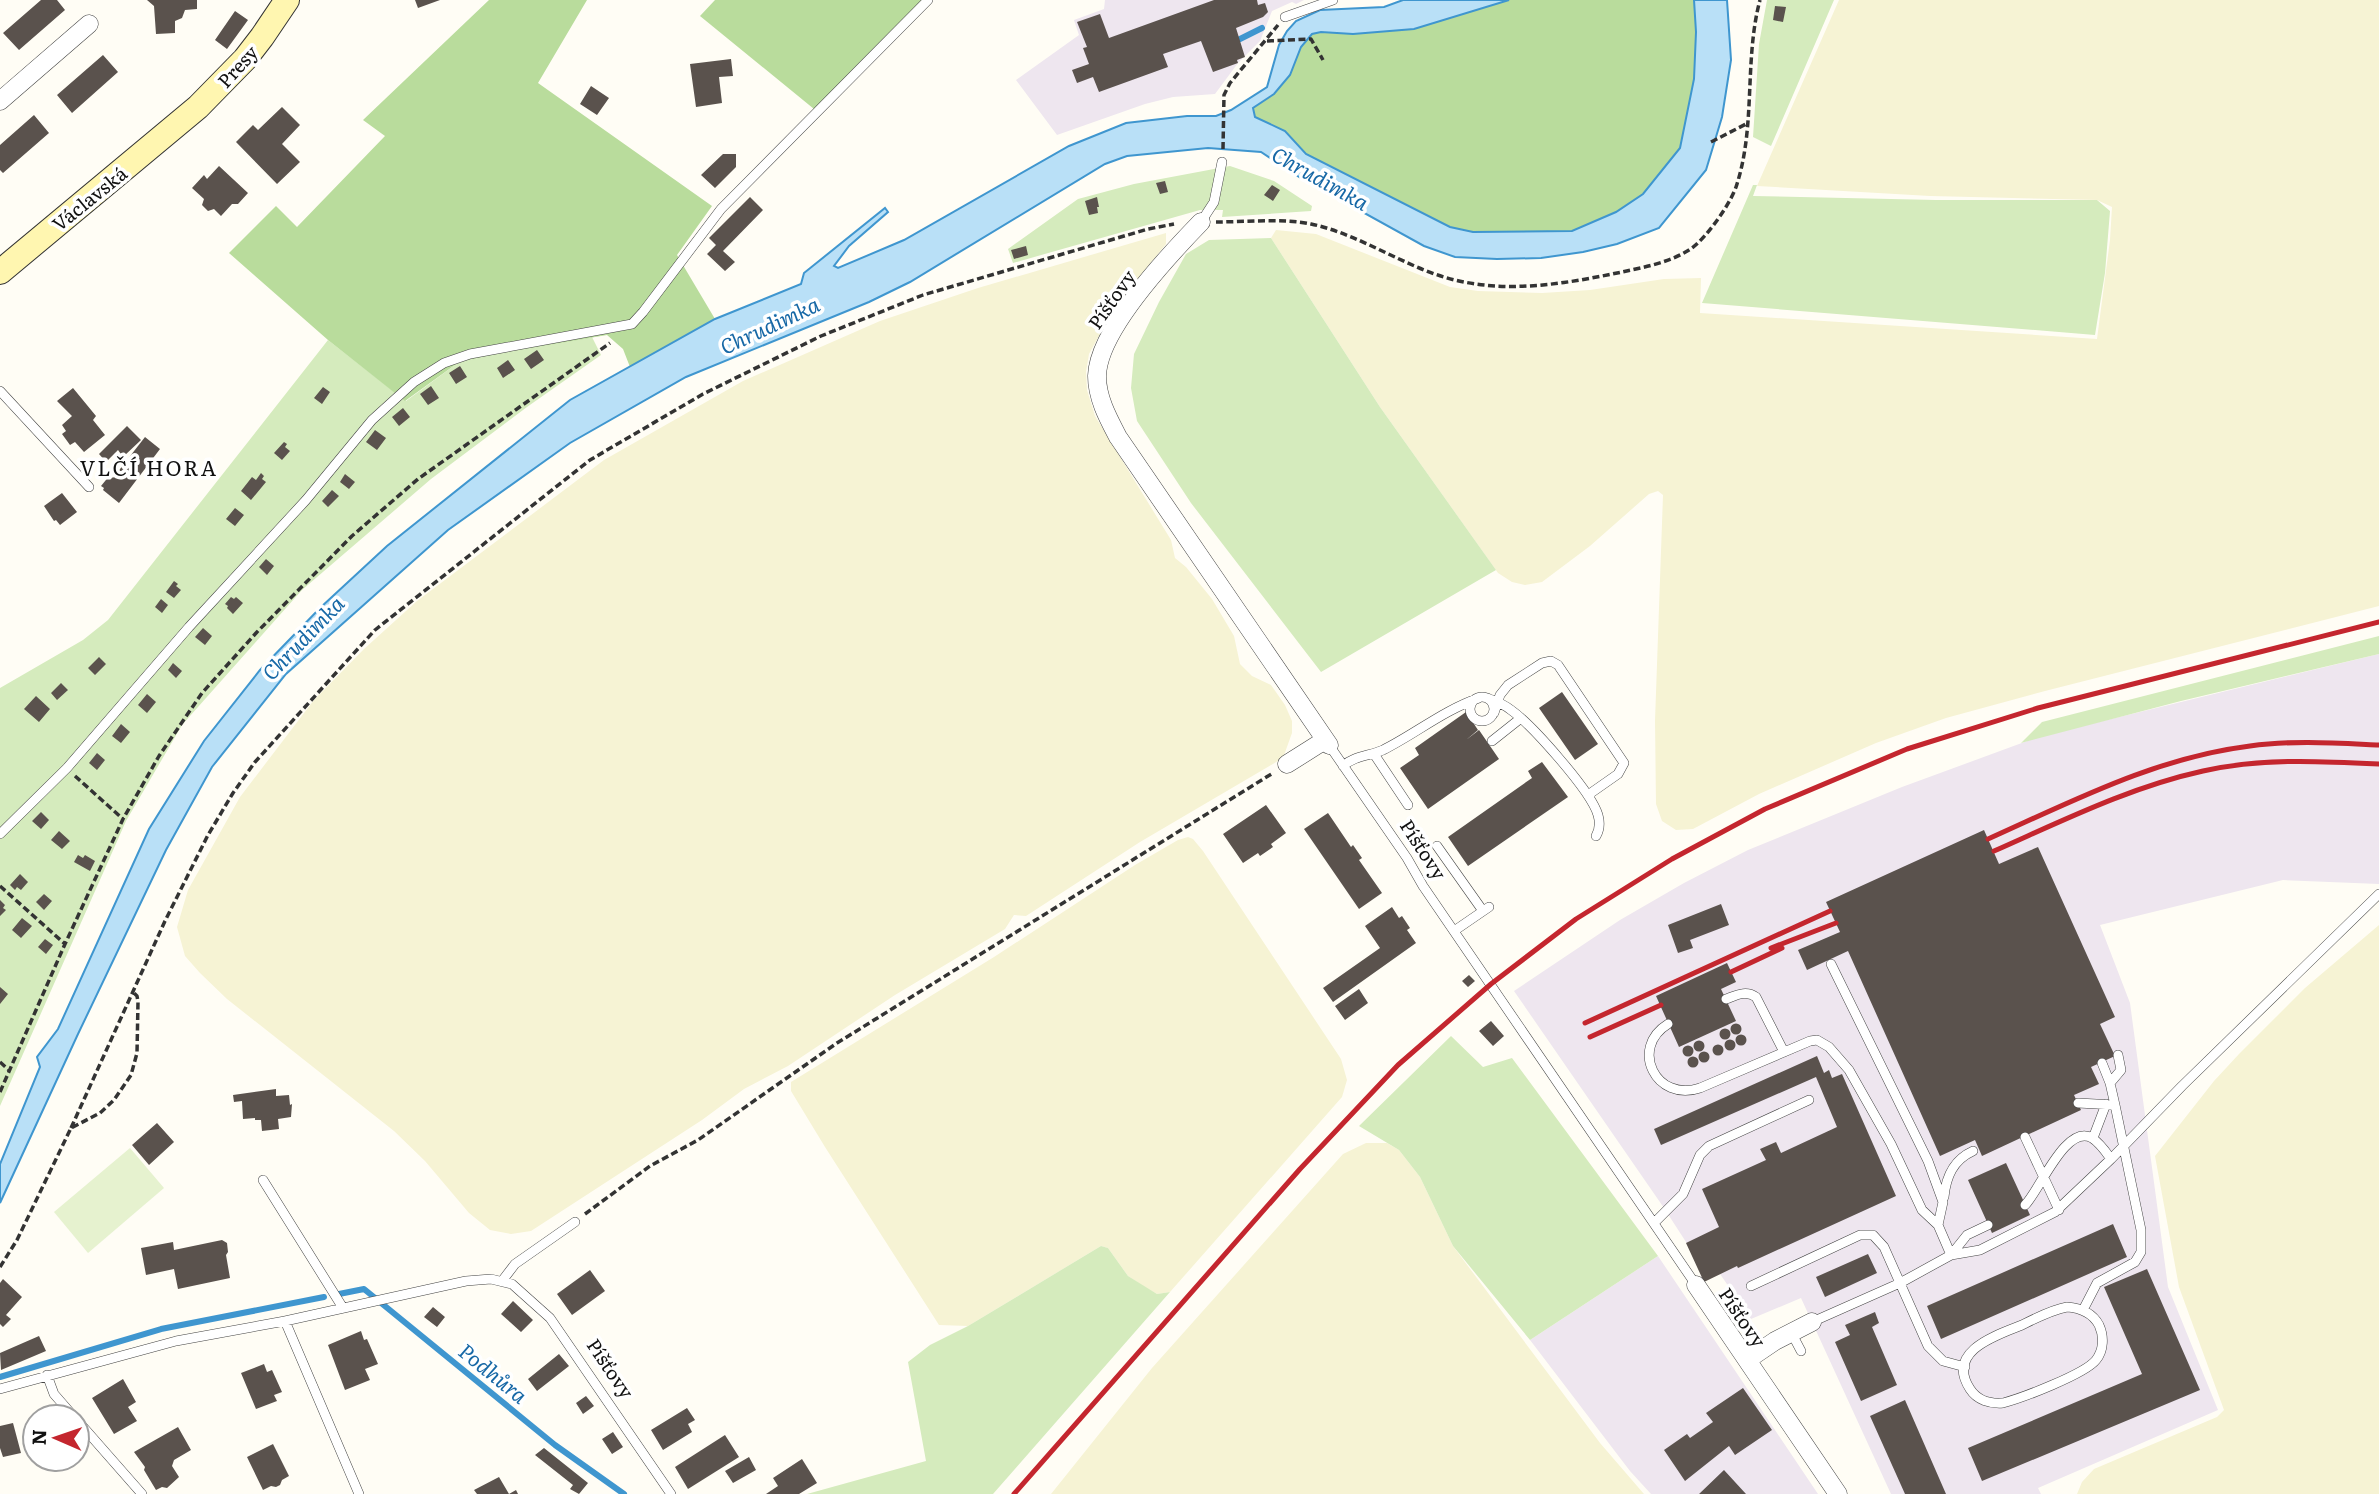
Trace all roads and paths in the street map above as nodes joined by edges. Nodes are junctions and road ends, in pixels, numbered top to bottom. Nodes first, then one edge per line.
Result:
1 (287, 0) edge
2 (928, 0) edge
3 (1333, 0) edge
4 (1760, 0) edge
5 (1285, 17) joint
6 (89, 24) dead end
7 (1266, 41) junction
8 (1323, 60) dead end
9 (0, 101) edge
10 (1748, 123) junction
11 (178, 124) joint
12 (1711, 142) dead end
13 (1222, 162) joint
14 (1201, 222) junction
15 (0, 272) edge
16 (632, 324) junction
17 (0, 391) edge
18 (89, 487) dead end
19 (1483, 698) junction
20 (1497, 702) junction
21 (1494, 713) junction
22 (1521, 718) junction
23 (1492, 741) dead end
24 (1327, 742) junction
25 (1374, 754) junction
26 (1287, 764) joint
27 (1342, 766) junction
28 (67, 768) junction
29 (1588, 795) junction
30 (1408, 805) dead end
31 (122, 819) junction
32 (0, 834) edge
33 (1596, 836) dead end
34 (1437, 846) dead end
35 (0, 886) edge
36 (2379, 894) edge
37 (1454, 931) junction
38 (65, 944) junction
39 (1831, 964) dead end
40 (133, 992) junction
41 (1726, 999) dead end
42 (1668, 1024) dead end
43 (1784, 1052) junction
44 (2118, 1055) dead end
45 (0, 1062) edge
46 (2102, 1063) dead end
47 (10, 1071) junction
48 (2110, 1083) junction
49 (0, 1092) edge
50 (1809, 1100) dead end
51 (2078, 1103) dead end
52 (2110, 1105) junction
53 (71, 1128) junction
54 (2025, 1137) dead end
55 (2093, 1138) junction
56 (2123, 1146) junction
57 (1973, 1151) dead end
58 (2111, 1159) junction
59 (2044, 1179) junction
60 (263, 1180) dead end
61 (1943, 1202) junction
62 (2025, 1205) dead end
63 (2059, 1210) junction
64 (575, 1222) joint
65 (1654, 1223) junction
66 (1988, 1225) dead end
67 (1938, 1226) junction
68 (1951, 1255) junction
69 (0, 1267) edge
70 (502, 1281) junction
71 (1900, 1283) junction
72 (1696, 1285) joint
73 (1751, 1286) dead end
74 (343, 1308) junction
75 (2083, 1310) junction
76 (285, 1321) junction
77 (1812, 1322) joint
78 (1791, 1332) junction
79 (1801, 1352) dead end
80 (1747, 1360) junction
81 (1965, 1367) junction
82 (47, 1376) junction
83 (0, 1389) edge
84 (62, 1403) edge
85 (91, 1436) edge
86 (142, 1494) edge
87 (359, 1494) edge
88 (671, 1494) edge
89 (1838, 1494) edge

1 - 11 street, Presy
2 - 16 lane
3 - 5 lane
4 - 10 path
5 - 7 path
6 - 9 street
7 - 8 path
7 - 13 path
10 - 12 path
10 - 14 path
11 - 15 street, Václavská
13 - 14 lane
14 - 24 street, Píšťovy
14 - 40 path
16 - 28 lane
16 - 31 path
17 - 18 lane
19 - 20 lane
19 - 21 lane
19 - 21 lane
19 - 25 lane
20 - 21 lane
20 - 22 lane
20 - 29 lane
22 - 23 lane
22 - 29 lane
24 - 26 street
24 - 27 lane, Píšťovy
25 - 27 lane
25 - 30 lane
26 - 64 path
27 - 37 lane, Píšťovy
28 - 31 path
28 - 32 lane
29 - 33 lane
31 - 38 path
34 - 37 lane
35 - 38 path
36 - 56 lane
37 - 65 lane, Píšťovy
38 - 47 path
39 - 61 lane
40 - 53 path
40 - 53 path
41 - 43 lane
42 - 43 lane
43 - 67 lane
44 - 48 lane
45 - 47 path
46 - 48 lane
47 - 49 path
48 - 52 lane
50 - 65 lane
51 - 52 lane
52 - 55 lane
52 - 56 lane
53 - 69 path
54 - 59 lane
55 - 58 lane
55 - 59 lane
56 - 58 lane
56 - 75 lane
57 - 61 lane
58 - 63 lane
59 - 62 lane
59 - 63 lane
60 - 74 lane
61 - 67 lane
63 - 68 lane
64 - 70 lane
65 - 72 lane, Píšťovy
66 - 68 lane
67 - 68 lane
68 - 71 lane
70 - 74 lane
70 - 88 lane, Píšťovy
71 - 73 lane
71 - 77 lane
71 - 81 lane
72 - 80 street, Píšťovy
74 - 76 lane
75 - 81 lane
75 - 81 lane
76 - 82 lane
76 - 87 lane
77 - 78 street
78 - 79 lane
78 - 80 street
80 - 89 street, Píšťovy
82 - 83 lane
82 - 84 lane
85 - 86 lane

